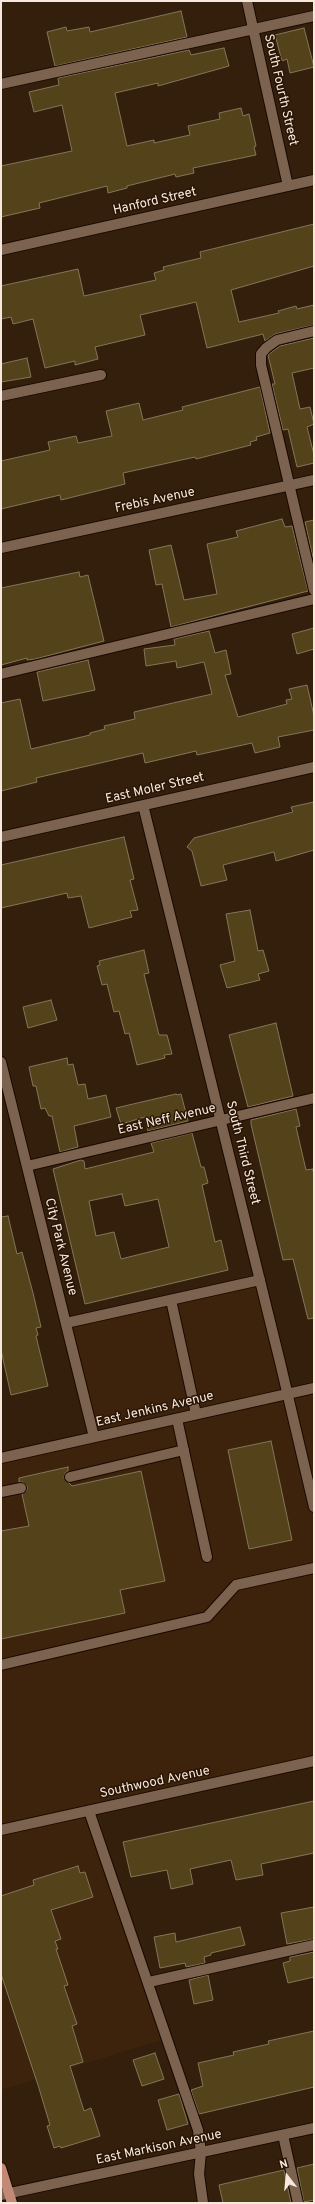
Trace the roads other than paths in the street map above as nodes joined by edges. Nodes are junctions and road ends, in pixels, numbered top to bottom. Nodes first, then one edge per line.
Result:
1 (247, 1) edge
2 (314, 16) edge
3 (253, 29) junction
4 (1, 84) edge
5 (314, 180) edge
6 (288, 186) junction
7 (1, 250) edge
8 (314, 331) edge
9 (101, 375) dead end
10 (1, 396) edge
11 (314, 480) edge
12 (289, 485) junction
13 (1, 548) edge
14 (314, 590) edge
15 (314, 599) edge
16 (1, 674) edge
17 (314, 767) edge
18 (143, 805) junction
19 (1, 837) edge
20 (1, 1062) edge
21 (314, 1098) edge
22 (221, 1121) junction
23 (27, 1166) junction
24 (260, 1280) junction
25 (171, 1300) junction
26 (66, 1323) junction
27 (314, 1388) edge
28 (288, 1394) junction
29 (196, 1414) junction
30 (177, 1419) junction
31 (94, 1437) junction
32 (184, 1450) junction
33 (1, 1458) edge
34 (70, 1477) dead end
35 (21, 1488) dead end
36 (1, 1492) edge
37 (314, 1507) edge
38 (207, 1558) dead end
39 (314, 1568) edge
40 (1, 1665) edge
41 (314, 1761) edge
42 (89, 1811) junction
43 (1, 1830) edge
44 (314, 1945) edge
45 (148, 1982) junction
46 (314, 2128) edge
47 (283, 2135) junction
48 (201, 2152) junction
49 (1, 2168) edge
50 (7, 2197) edge
51 (203, 2203) edge
52 (298, 2203) edge

1 - 3 street, South Fourth Street
2 - 3 street
3 - 4 street
3 - 6 street, South Fourth Street
5 - 6 street, Hanford Street
6 - 7 street, Hanford Street
8 - 12 street
9 - 10 street
11 - 12 street, Frebis Avenue
12 - 13 street, Frebis Avenue
12 - 14 street
15 - 16 street
17 - 18 street, East Moler Street
18 - 19 street, East Moler Street
18 - 22 street, South Third Street
20 - 23 street, City Park Avenue
21 - 22 street, East Neff Avenue
22 - 23 street, East Neff Avenue
22 - 24 street, South Third Street
23 - 26 street, City Park Avenue
24 - 25 street
24 - 28 street, South Third Street
25 - 26 street
25 - 29 street
26 - 31 street, City Park Avenue
27 - 28 street, East Jenkins Avenue
28 - 29 street, East Jenkins Avenue
28 - 37 street, South Third Street
29 - 30 street, East Jenkins Avenue
30 - 31 street, East Jenkins Avenue
30 - 32 street
31 - 33 street, East Jenkins Avenue
32 - 34 street
32 - 38 street
35 - 36 street
39 - 40 street
41 - 42 street, Southwood Avenue
42 - 43 street, Southwood Avenue
42 - 45 street
44 - 45 street
45 - 48 street
46 - 47 street, East Markison Avenue
47 - 48 street, East Markison Avenue
47 - 52 street
48 - 50 street, East Markison Avenue
48 - 51 street
49 - 50 main road

